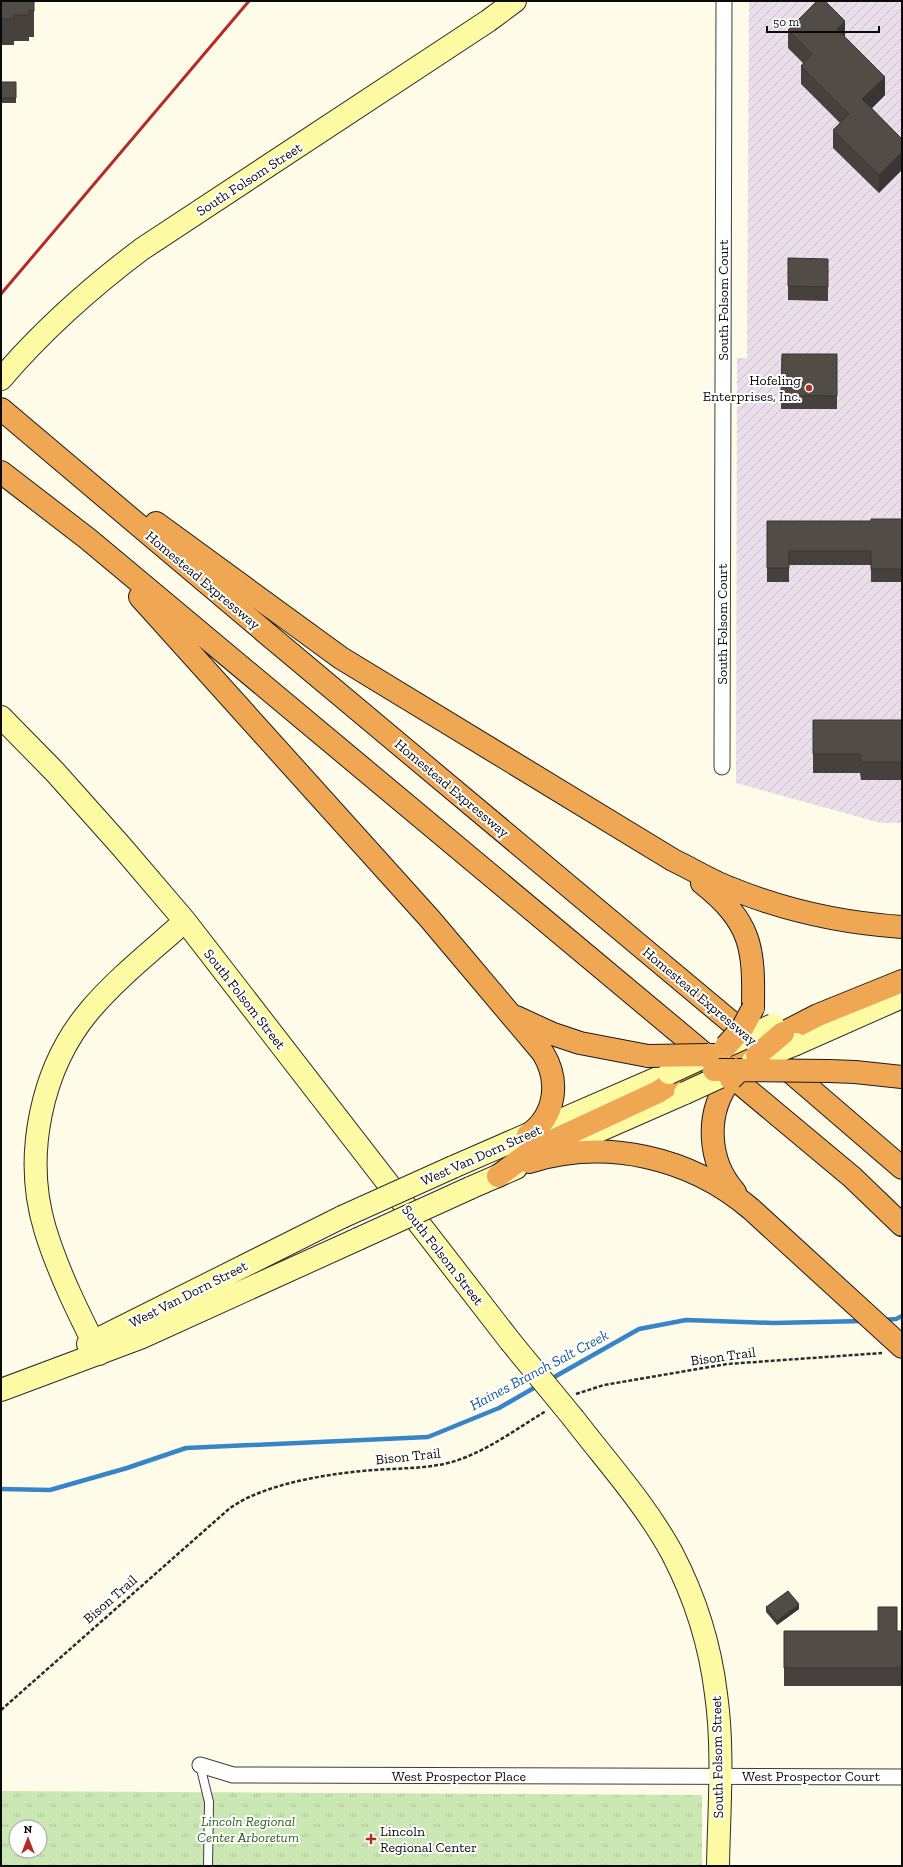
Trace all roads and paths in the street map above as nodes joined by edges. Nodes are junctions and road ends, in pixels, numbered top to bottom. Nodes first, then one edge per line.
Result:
1 (515, 1) edge
2 (724, 1) edge
3 (1, 379) edge
4 (1, 409) edge
5 (21, 425) junction
6 (1, 472) edge
7 (88, 539) junction
8 (1, 717) edge
9 (722, 767) dead end
10 (673, 860) junction
11 (185, 921) junction
12 (902, 927) edge
13 (902, 970) edge
14 (902, 981) edge
15 (902, 997) edge
16 (500, 1003) junction
17 (784, 1034) junction
18 (716, 1052) junction
19 (749, 1063) junction
20 (902, 1077) edge
21 (676, 1079) junction
22 (528, 1135) junction
23 (529, 1162) junction
24 (902, 1168) edge
25 (498, 1176) junction
26 (751, 1209) junction
27 (902, 1225) edge
28 (96, 1348) junction
29 (895, 1349) edge
30 (1, 1385) edge
31 (1, 1390) edge
32 (573, 1396) dead end
33 (552, 1407) dead end
34 (1, 1710) edge
35 (200, 1764) joint
36 (719, 1776) junction
37 (902, 1777) edge
38 (208, 1866) edge
39 (718, 1866) edge

1 - 3 main road, South Folsom Street
2 - 9 street, South Folsom Court
4 - 5 highway, Homestead Expressway
5 - 10 highway
5 - 24 highway, Homestead Expressway
6 - 7 highway
7 - 16 highway
7 - 27 highway
8 - 11 main road, South Folsom Street
10 - 12 highway
10 - 18 highway, bridge
11 - 28 main road
11 - 36 main road, South Folsom Street, bridge
13 - 17 main road, West Van Dorn Street
14 - 17 highway
15 - 17 main road, West Van Dorn Street
16 - 18 highway, bridge
16 - 22 highway
17 - 18 main road, West Van Dorn Street, bridge
17 - 19 highway, bridge
18 - 19 highway
18 - 21 main road, West Van Dorn Street, bridge
19 - 20 highway, bridge
19 - 21 highway, bridge
19 - 26 highway, bridge
21 - 22 main road, West Van Dorn Street
21 - 23 main road, West Van Dorn Street
21 - 25 highway
22 - 28 main road, West Van Dorn Street, bridge
23 - 25 main road, West Van Dorn Street
23 - 26 highway
25 - 28 main road, West Van Dorn Street, bridge
26 - 29 highway
28 - 30 main road, West Van Dorn Street
28 - 31 main road, West Van Dorn Street
29 - 32 path, Bison Trail
33 - 34 path, Bison Trail
35 - 36 street, West Prospector Place
35 - 38 lane
36 - 37 street, West Prospector Court
36 - 39 main road, South Folsom Street

